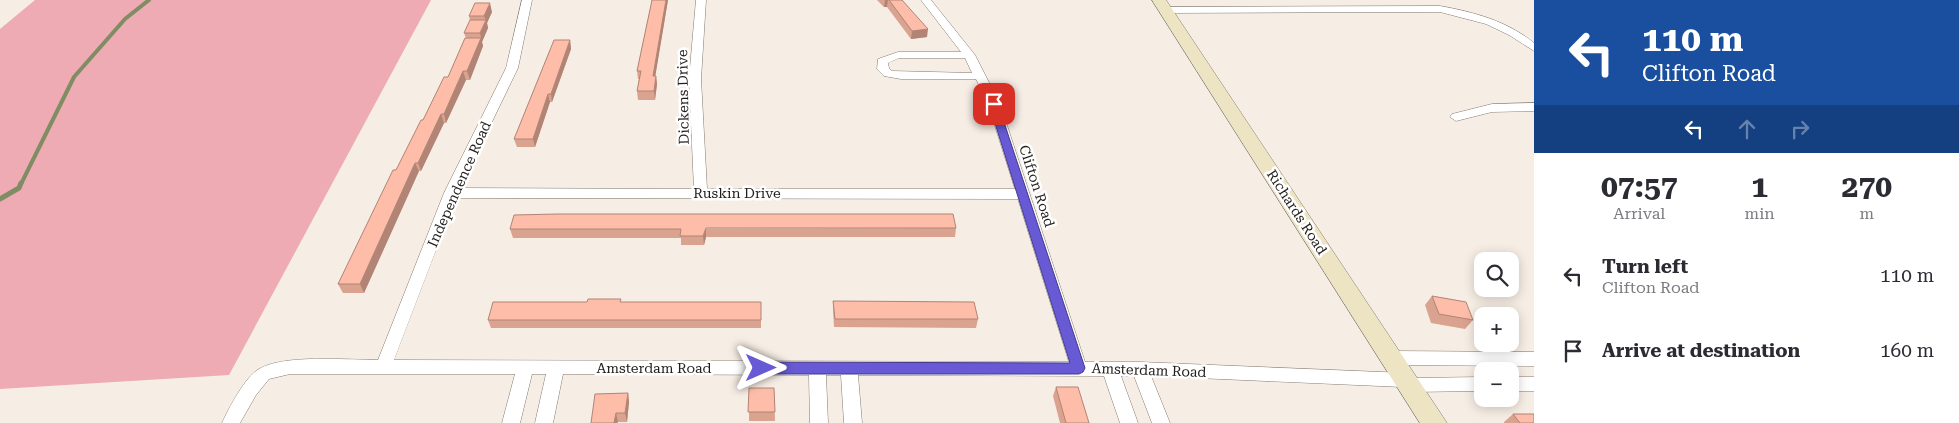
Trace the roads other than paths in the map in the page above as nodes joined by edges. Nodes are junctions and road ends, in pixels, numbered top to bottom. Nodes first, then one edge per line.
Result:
1 (527, 0) edge
2 (701, 0) edge
3 (926, 0) edge
4 (1163, 5) edge
5 (1534, 48) edge
6 (970, 55) junction
7 (981, 76) junction
8 (1534, 107) edge
9 (1456, 117) dead end
10 (451, 193) junction
11 (701, 193) junction
12 (1022, 194) junction
13 (1391, 358) junction
14 (1534, 359) edge
15 (384, 366) junction
16 (525, 368) junction
17 (556, 368) junction
18 (817, 368) junction
19 (849, 368) junction
20 (1079, 368) junction
21 (1110, 369) junction
22 (1140, 369) junction
23 (1408, 383) junction
24 (1474, 384) edge
25 (1519, 384) edge
26 (1534, 384) edge
27 (231, 423) edge
28 (511, 423) edge
29 (544, 423) edge
30 (820, 423) edge
31 (853, 423) edge
32 (1129, 423) edge
33 (1161, 423) edge
34 (1434, 423) edge

1 - 10 street, Independence Road
2 - 11 street, Dickens Drive
3 - 6 street, Clifton Road
4 - 5 street
4 - 13 street, Richards Road
6 - 7 street, Clifton Road
6 - 7 street
7 - 12 street, Clifton Road
8 - 9 street
10 - 11 street, Ruskin Drive
10 - 15 street, Independence Road
11 - 12 street, Ruskin Drive
12 - 20 street, Clifton Road
13 - 14 street
13 - 23 street, Richards Road
15 - 16 street, Amsterdam Road
15 - 27 street, Amsterdam Road
16 - 17 street, Amsterdam Road
16 - 28 street
17 - 18 street, Amsterdam Road
17 - 29 street
18 - 19 street, Amsterdam Road
18 - 30 street
19 - 20 street, Amsterdam Road
19 - 31 street
20 - 21 street, Amsterdam Road
21 - 22 street, Amsterdam Road
21 - 32 street
22 - 23 street, Amsterdam Road
22 - 33 street
23 - 24 street, Amsterdam Road
23 - 34 street, Richards Road
25 - 26 street

